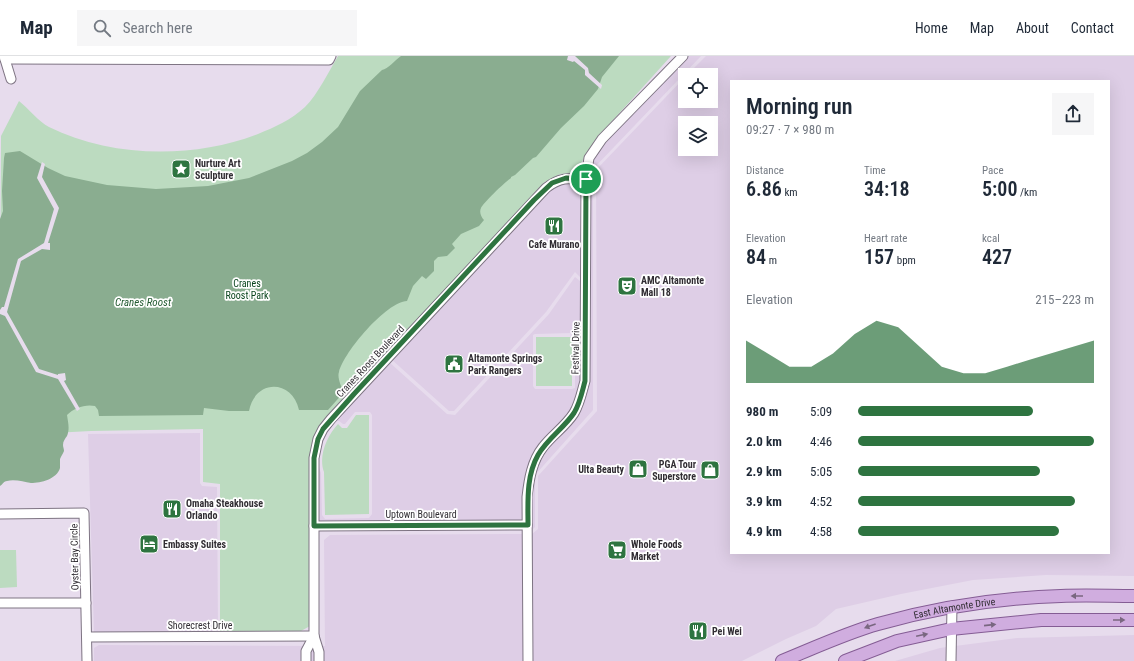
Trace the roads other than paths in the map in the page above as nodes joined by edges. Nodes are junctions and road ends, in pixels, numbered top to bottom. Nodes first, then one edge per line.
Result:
1 (331, 56) edge
2 (683, 56) edge
3 (4, 57) edge
4 (166, 58) edge
5 (11, 79) dead end
6 (586, 179) junction
7 (0, 514) edge
8 (528, 525) junction
9 (314, 526) junction
10 (1134, 596) edge
11 (0, 603) edge
12 (86, 603) junction
13 (952, 606) junction
14 (1134, 620) edge
15 (951, 629) junction
16 (314, 636) junction
17 (87, 637) junction
18 (87, 661) edge
19 (306, 661) edge
20 (319, 661) edge
21 (528, 661) edge
22 (782, 661) edge
23 (845, 661) edge
24 (951, 661) edge

1 - 4 street
2 - 6 street, Festival Drive
3 - 4 street
3 - 5 street
6 - 8 street, Festival Drive
6 - 9 street, Cranes Roost Boulevard
7 - 12 street, Oyster Bay Circle
8 - 9 street, Uptown Boulevard
8 - 21 street, Festival Drive
9 - 16 street, Cranes Roost Boulevard
10 -> 13 main road, East Altamonte Drive
11 - 12 street
12 - 17 street, Oyster Bay Circle
13 - 15 street
13 -> 22 main road, East Altamonte Drive
15 -> 14 main road, East Altamonte Drive
23 -> 15 main road, East Altamonte Drive
15 - 24 street
16 - 17 street, Shorecrest Drive
16 - 19 street, Cranes Roost Boulevard
16 - 20 street, Cranes Roost Boulevard
17 - 18 street, Oyster Bay Circle

